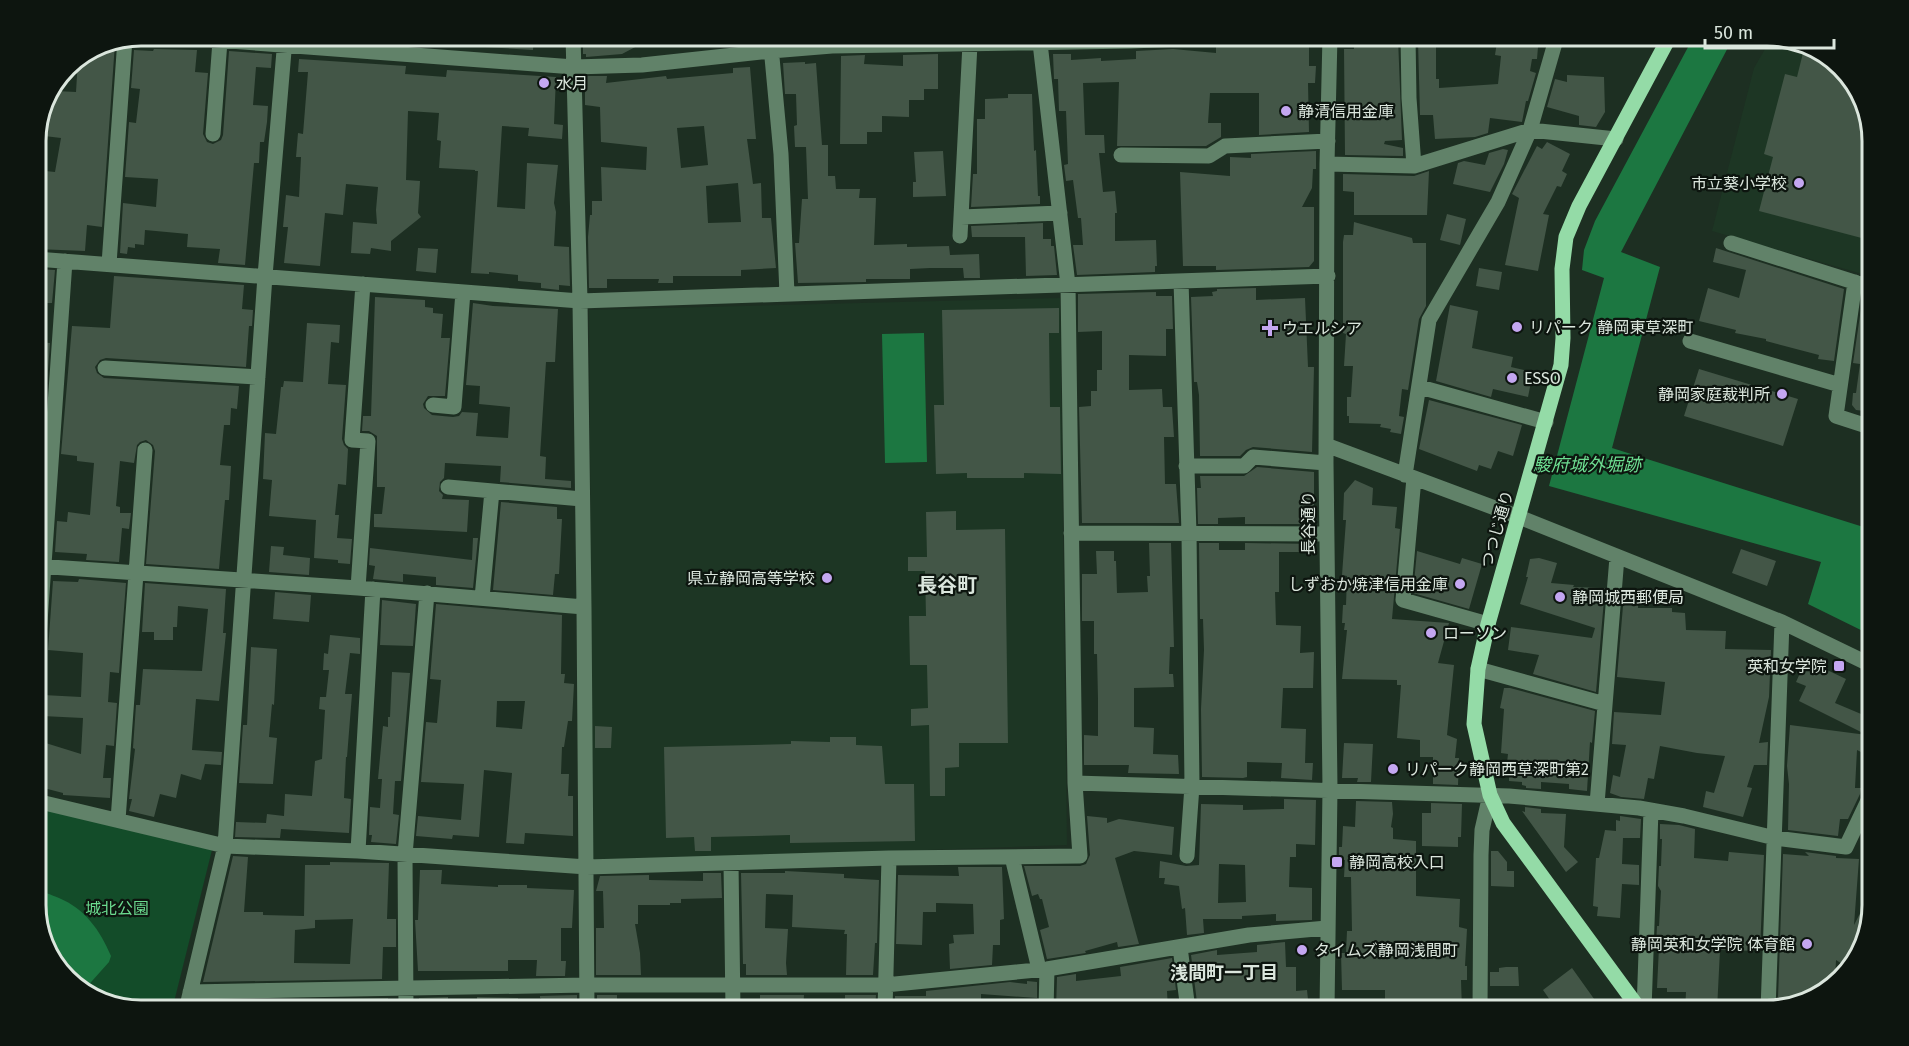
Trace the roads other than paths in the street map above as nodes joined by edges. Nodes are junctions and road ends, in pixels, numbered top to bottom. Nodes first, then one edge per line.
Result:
1 (220, 46) edge
2 (285, 46) edge
3 (341, 46) edge
4 (573, 46) edge
5 (753, 46) edge
6 (770, 46) edge
7 (970, 46) edge
8 (1040, 46) edge
9 (1330, 46) edge
10 (1408, 46) edge
11 (1554, 46) edge
12 (1665, 46) edge
13 (124, 48) edge
14 (574, 67) junction
15 (1530, 130) junction
16 (213, 134) dead end
17 (1616, 138) junction
18 (1328, 141) junction
19 (1120, 155) dead end
20 (1328, 164) junction
21 (1414, 166) junction
22 (1060, 213) junction
23 (961, 217) junction
24 (960, 236) dead end
25 (1731, 243) dead end
26 (47, 260) edge
27 (65, 261) junction
28 (110, 264) junction
29 (265, 276) junction
30 (1328, 276) junction
31 (1181, 281) junction
32 (1855, 282) junction
33 (363, 284) junction
34 (1862, 284) edge
35 (1068, 285) junction
36 (463, 292) junction
37 (787, 294) junction
38 (580, 301) junction
39 (1690, 341) dead end
40 (105, 368) dead end
41 (258, 377) junction
42 (1840, 385) junction
43 (1420, 387) junction
44 (433, 405) dead end
45 (1546, 422) junction
46 (1862, 424) edge
47 (1326, 445) junction
48 (145, 450) dead end
49 (1326, 463) junction
50 (1186, 466) junction
51 (1409, 476) junction
52 (47, 481) edge
53 (448, 487) dead end
54 (492, 491) junction
55 (582, 499) junction
56 (1519, 517) junction
57 (1071, 533) junction
58 (1189, 533) junction
59 (1326, 534) junction
60 (1617, 557) junction
61 (47, 566) edge
62 (136, 572) junction
63 (243, 579) junction
64 (366, 588) junction
65 (427, 594) junction
66 (482, 598) junction
67 (584, 607) junction
68 (1782, 622) junction
69 (1488, 624) junction
70 (1862, 661) edge
71 (1478, 669) junction
72 (1605, 704) junction
73 (1075, 783) junction
74 (1192, 786) junction
75 (1330, 789) junction
76 (1490, 795) junction
77 (47, 804) edge
78 (1597, 804) junction
79 (1652, 810) junction
80 (1862, 813) edge
81 (118, 820) junction
82 (1775, 838) junction
83 (225, 846) junction
84 (358, 851) junction
85 (405, 855) junction
86 (1187, 856) dead end
87 (1012, 857) junction
88 (889, 858) junction
89 (731, 863) junction
90 (587, 867) junction
91 (1327, 928) junction
92 (1180, 947) junction
93 (1043, 969) junction
94 (732, 983) junction
95 (586, 985) junction
96 (885, 985) junction
97 (406, 987) junction
98 (190, 992) junction
99 (188, 1000) edge
100 (406, 1000) edge
101 (587, 1000) edge
102 (733, 1000) edge
103 (885, 1000) edge
104 (1045, 1000) edge
105 (1187, 1000) edge
106 (1327, 1000) edge
107 (1480, 1000) edge
108 (1634, 1000) edge
109 (1642, 1000) edge
110 (1768, 1000) edge

1 - 16 street
2 - 29 street
3 - 14 street
4 - 14 street
5 - 14 street
6 - 37 street
7 - 23 street
8 - 22 street
9 - 18 street, 長谷通り
10 - 21 street
11 - 15 street
12 - 17 main road, つつじ通り
13 - 28 street
14 - 38 street
15 - 17 street
15 - 21 street
15 - 43 street
17 - 45 main road, つつじ通り
18 - 19 street
18 - 20 street, 長谷通り
20 - 21 street
20 - 30 street, 長谷通り
22 - 23 street
22 - 35 street
23 - 24 street
25 - 32 street
26 - 27 street
27 - 28 street
27 - 52 street
28 - 29 street
29 - 33 street
29 - 41 street
30 - 31 street
30 - 47 street, 長谷通り
31 - 35 street
31 - 50 street
32 - 34 street
32 - 42 street
33 - 36 street
33 - 64 street
35 - 37 street
35 - 57 street
36 - 38 street
36 - 44 street
37 - 38 street
38 - 55 street
39 - 42 street
40 - 41 street
41 - 63 street
42 - 46 street
43 - 45 street
43 - 51 street
45 - 56 main road, つつじ通り
47 - 49 street, 長谷通り
47 - 51 street
48 - 62 street
49 - 50 street
49 - 59 street, 長谷通り
50 - 58 street
51 - 56 street
51 - 69 street
53 - 54 street
54 - 55 street
54 - 66 street
55 - 67 street
56 - 60 street
56 - 69 main road, つつじ通り
57 - 58 street
57 - 73 street
58 - 59 street
58 - 74 street
59 - 75 street, 長谷通り
60 - 68 street
60 - 72 street
61 - 62 street
62 - 63 street
62 - 81 street
63 - 64 street
63 - 83 street
64 - 65 street
64 - 84 street
65 - 66 street
65 - 85 street
66 - 67 street
67 - 90 street
68 - 70 street
68 - 82 street
69 - 71 main road, つつじ通り
71 - 72 street
71 - 76 main road, つつじ通り
72 - 78 street
73 - 74 street
73 - 87 street
74 - 75 street
74 - 86 street
75 - 76 street
75 - 91 street, 長谷通り
76 - 78 street
76 - 107 street
76 - 108 main road, つつじ通り
77 - 81 street
78 - 79 street
79 - 82 street
79 - 109 street
80 - 82 street
81 - 83 street
82 - 110 street
83 - 84 street
83 - 98 street
84 - 85 street
85 - 90 street
85 - 97 street
87 - 88 street
87 - 93 street
88 - 89 street
88 - 96 street
89 - 90 street
89 - 94 street
90 - 95 street
91 - 92 street
91 - 106 street, 長谷通り
92 - 93 street
92 - 105 street
93 - 96 street
93 - 104 street
94 - 95 street
94 - 96 street
94 - 102 street
95 - 97 street
95 - 101 street
96 - 103 street
97 - 98 street
97 - 100 street
98 - 99 street

